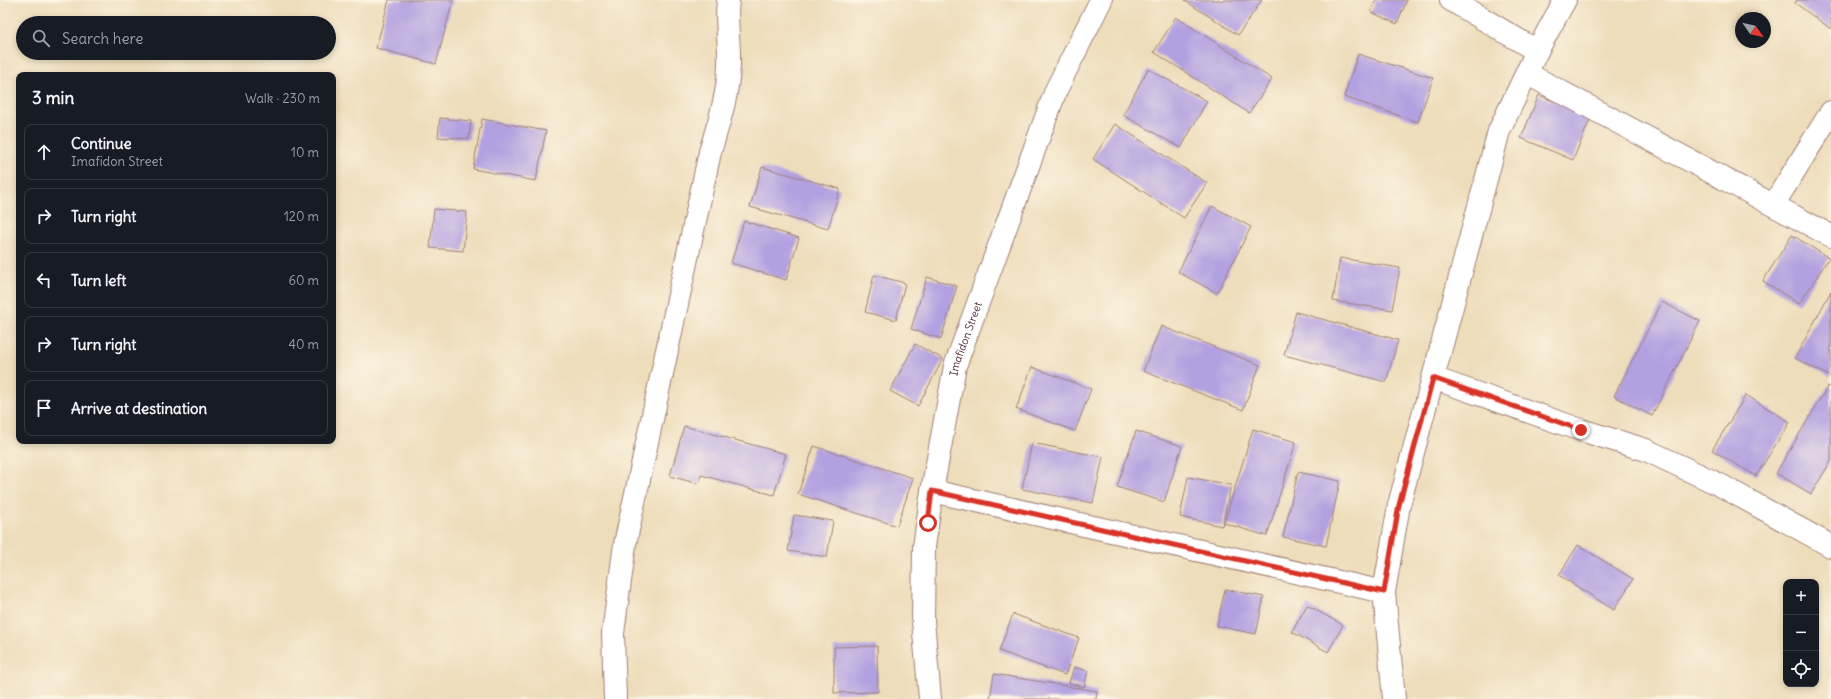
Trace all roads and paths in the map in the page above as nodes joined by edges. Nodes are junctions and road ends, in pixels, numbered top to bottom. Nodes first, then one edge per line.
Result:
1 (728, 0) edge
2 (1101, 0) edge
3 (1451, 0) edge
4 (1565, 0) edge
5 (1537, 51) junction
6 (1526, 73) junction
7 (1831, 112) edge
8 (1780, 194) dead end
9 (1831, 236) edge
10 (1433, 378) junction
11 (932, 491) junction
12 (1831, 546) edge
13 (1384, 592) junction
14 (615, 699) edge
15 (930, 699) edge
16 (1394, 699) edge

1 - 14 street
2 - 11 street, Imafidon Street
3 - 5 street
4 - 5 street
5 - 6 street
6 - 9 street
6 - 10 street
7 - 8 street
10 - 12 street
10 - 13 street
11 - 13 street
11 - 15 street, Imafidon Street
13 - 16 street

